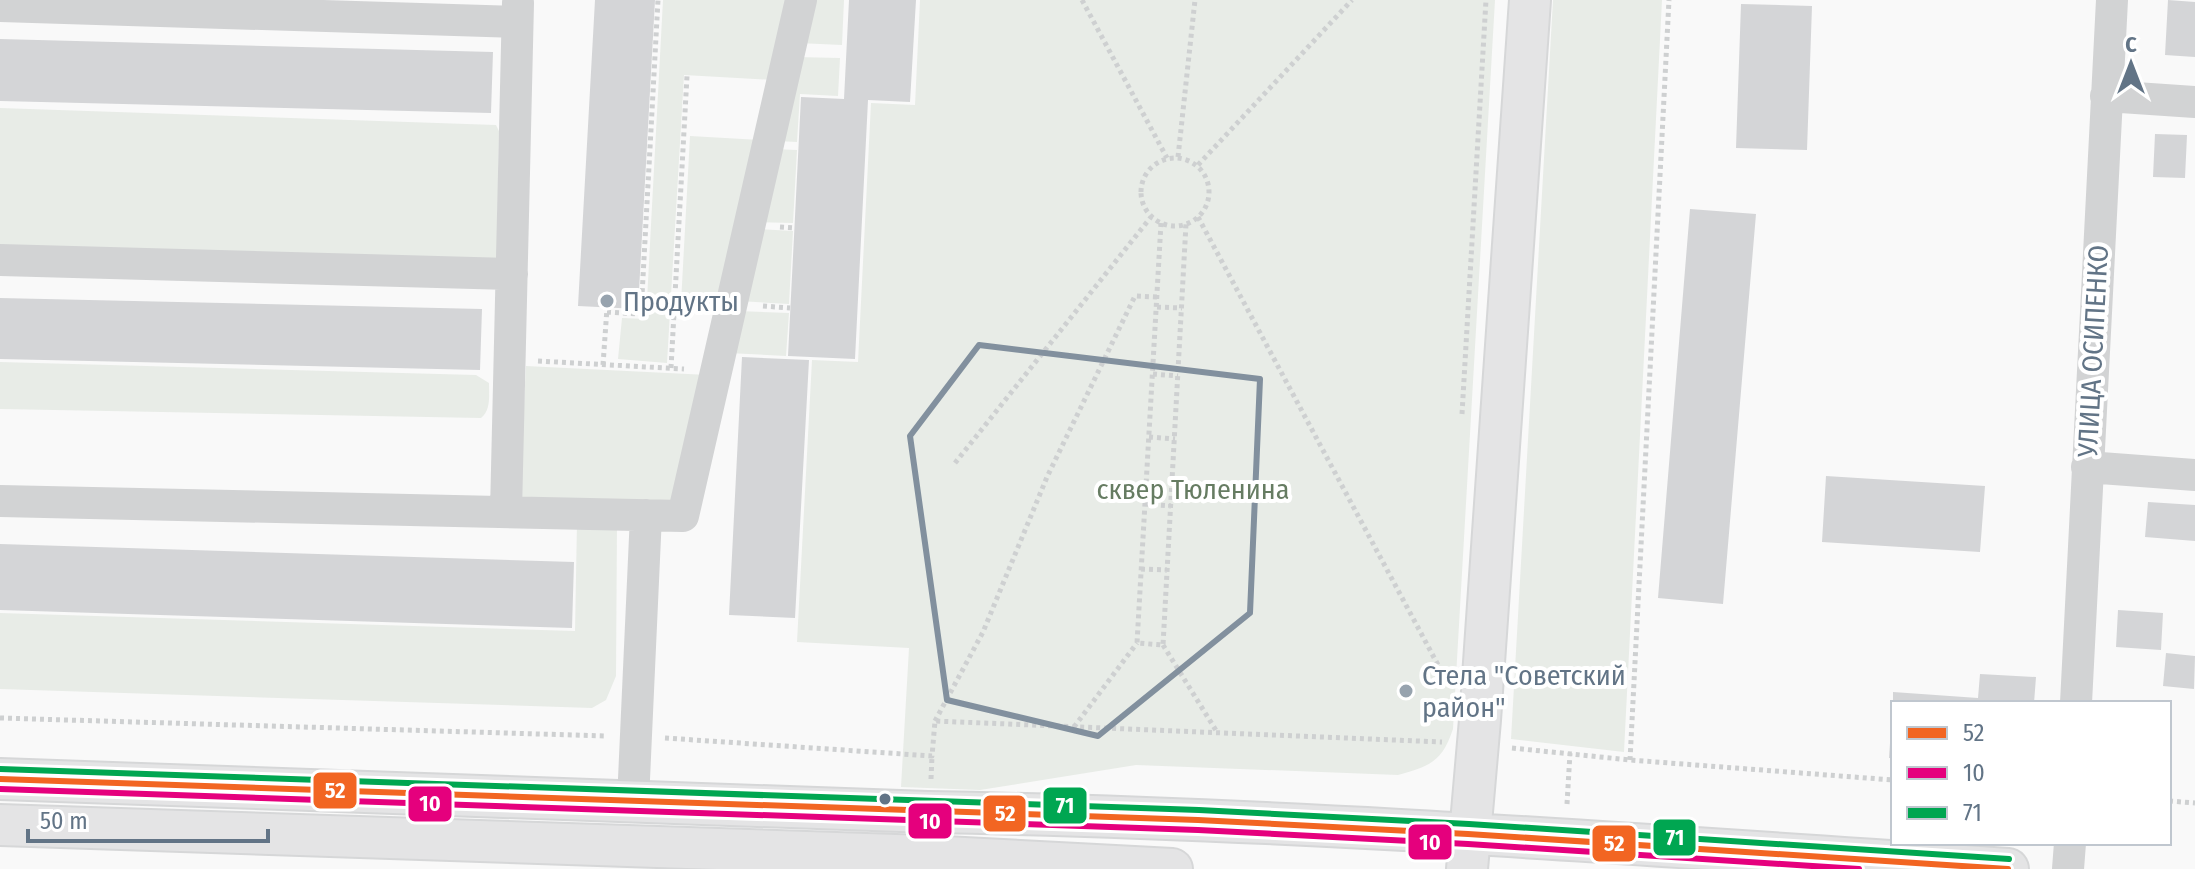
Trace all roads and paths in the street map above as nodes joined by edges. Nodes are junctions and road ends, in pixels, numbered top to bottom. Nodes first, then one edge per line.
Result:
1 (658, 0) edge
2 (801, 0) edge
3 (1082, 0) edge
4 (1195, 0) edge
5 (1352, 0) edge
6 (1486, 0) edge
7 (1530, 0) edge
8 (1669, 0) edge
9 (2112, 0) edge
10 (0, 6) edge
11 (518, 11) edge
12 (687, 76) dead end
13 (2106, 96) junction
14 (2195, 102) edge
15 (1178, 157) junction
16 (1167, 158) junction
17 (1198, 165) junction
18 (1151, 217) junction
19 (1198, 217) junction
20 (1161, 223) junction
21 (1186, 224) junction
22 (0, 260) edge
23 (512, 274) junction
24 (1157, 297) junction
25 (1157, 307) junction
26 (1182, 308) junction
27 (509, 359) junction
28 (603, 365) junction
29 (671, 368) junction
30 (717, 371) junction
31 (1153, 374) junction
32 (1178, 376) junction
33 (1461, 427) dead end
34 (1149, 437) junction
35 (1175, 439) junction
36 (955, 463) dead end
37 (2087, 467) junction
38 (2195, 475) edge
39 (0, 501) edge
40 (1145, 504) junction
41 (1171, 506) junction
42 (506, 512) junction
43 (646, 515) junction
44 (1141, 569) junction
45 (1167, 570) junction
46 (1137, 643) junction
47 (1163, 645) junction
48 (1447, 664) dead end
49 (2076, 701) edge
50 (0, 718) edge
51 (935, 721) junction
52 (1074, 727) junction
53 (1443, 727) dead end
54 (1217, 732) junction
55 (636, 736) junction
56 (1460, 744) junction
57 (1630, 760) junction
58 (0, 779) edge
59 (1891, 780) edge
60 (633, 801) junction
61 (2171, 801) edge
62 (2195, 803) edge
63 (1070, 815) junction
64 (0, 825) edge
65 (2070, 845) edge
66 (1468, 851) edge
67 (1030, 865) edge
68 (1172, 869) edge
69 (2008, 869) edge
70 (2068, 869) edge

1 - 28 path
2 - 30 street
3 - 16 path
4 - 15 path
5 - 17 path
6 - 33 path
7 - 56 main road
8 - 57 path
9 - 13 street, УЛИЦА ОСИПЕНКО
10 - 11 street
11 - 23 street
12 - 29 path
13 - 14 street
13 - 37 street, УЛИЦА ОСИПЕНКО
15 - 16 path
15 - 17 path
16 - 18 path
17 - 19 path
18 - 20 path
18 - 36 path
19 - 21 path
19 - 48 path
20 - 21 path
20 - 24 path
21 - 26 path
22 - 23 street
23 - 27 street
24 - 25 path
24 - 51 path
25 - 26 path
25 - 31 path
26 - 32 path
27 - 28 path
27 - 42 street
28 - 29 path
29 - 30 path
30 - 43 street
31 - 32 path
31 - 34 path
32 - 35 path
34 - 35 path
34 - 40 path
35 - 41 path
37 - 38 street
37 - 49 street, УЛИЦА ОСИПЕНКО
39 - 42 street
40 - 41 path
40 - 44 path
41 - 45 path
42 - 43 street
43 - 55 street
44 - 45 path
44 - 46 path
45 - 47 path
46 - 47 path
46 - 52 path
47 - 54 path
50 - 55 path
51 - 52 path
51 - 55 path
52 - 54 path
53 - 56 path
54 - 56 path
55 - 60 street
56 - 57 path
56 - 66 main road
57 - 59 path
58 - 60 main road
60 - 63 main road
61 - 62 path
63 - 66 main road
63 - 67 main road
64 - 67 main road
65 - 70 street
66 - 69 main road
67 - 68 main road

